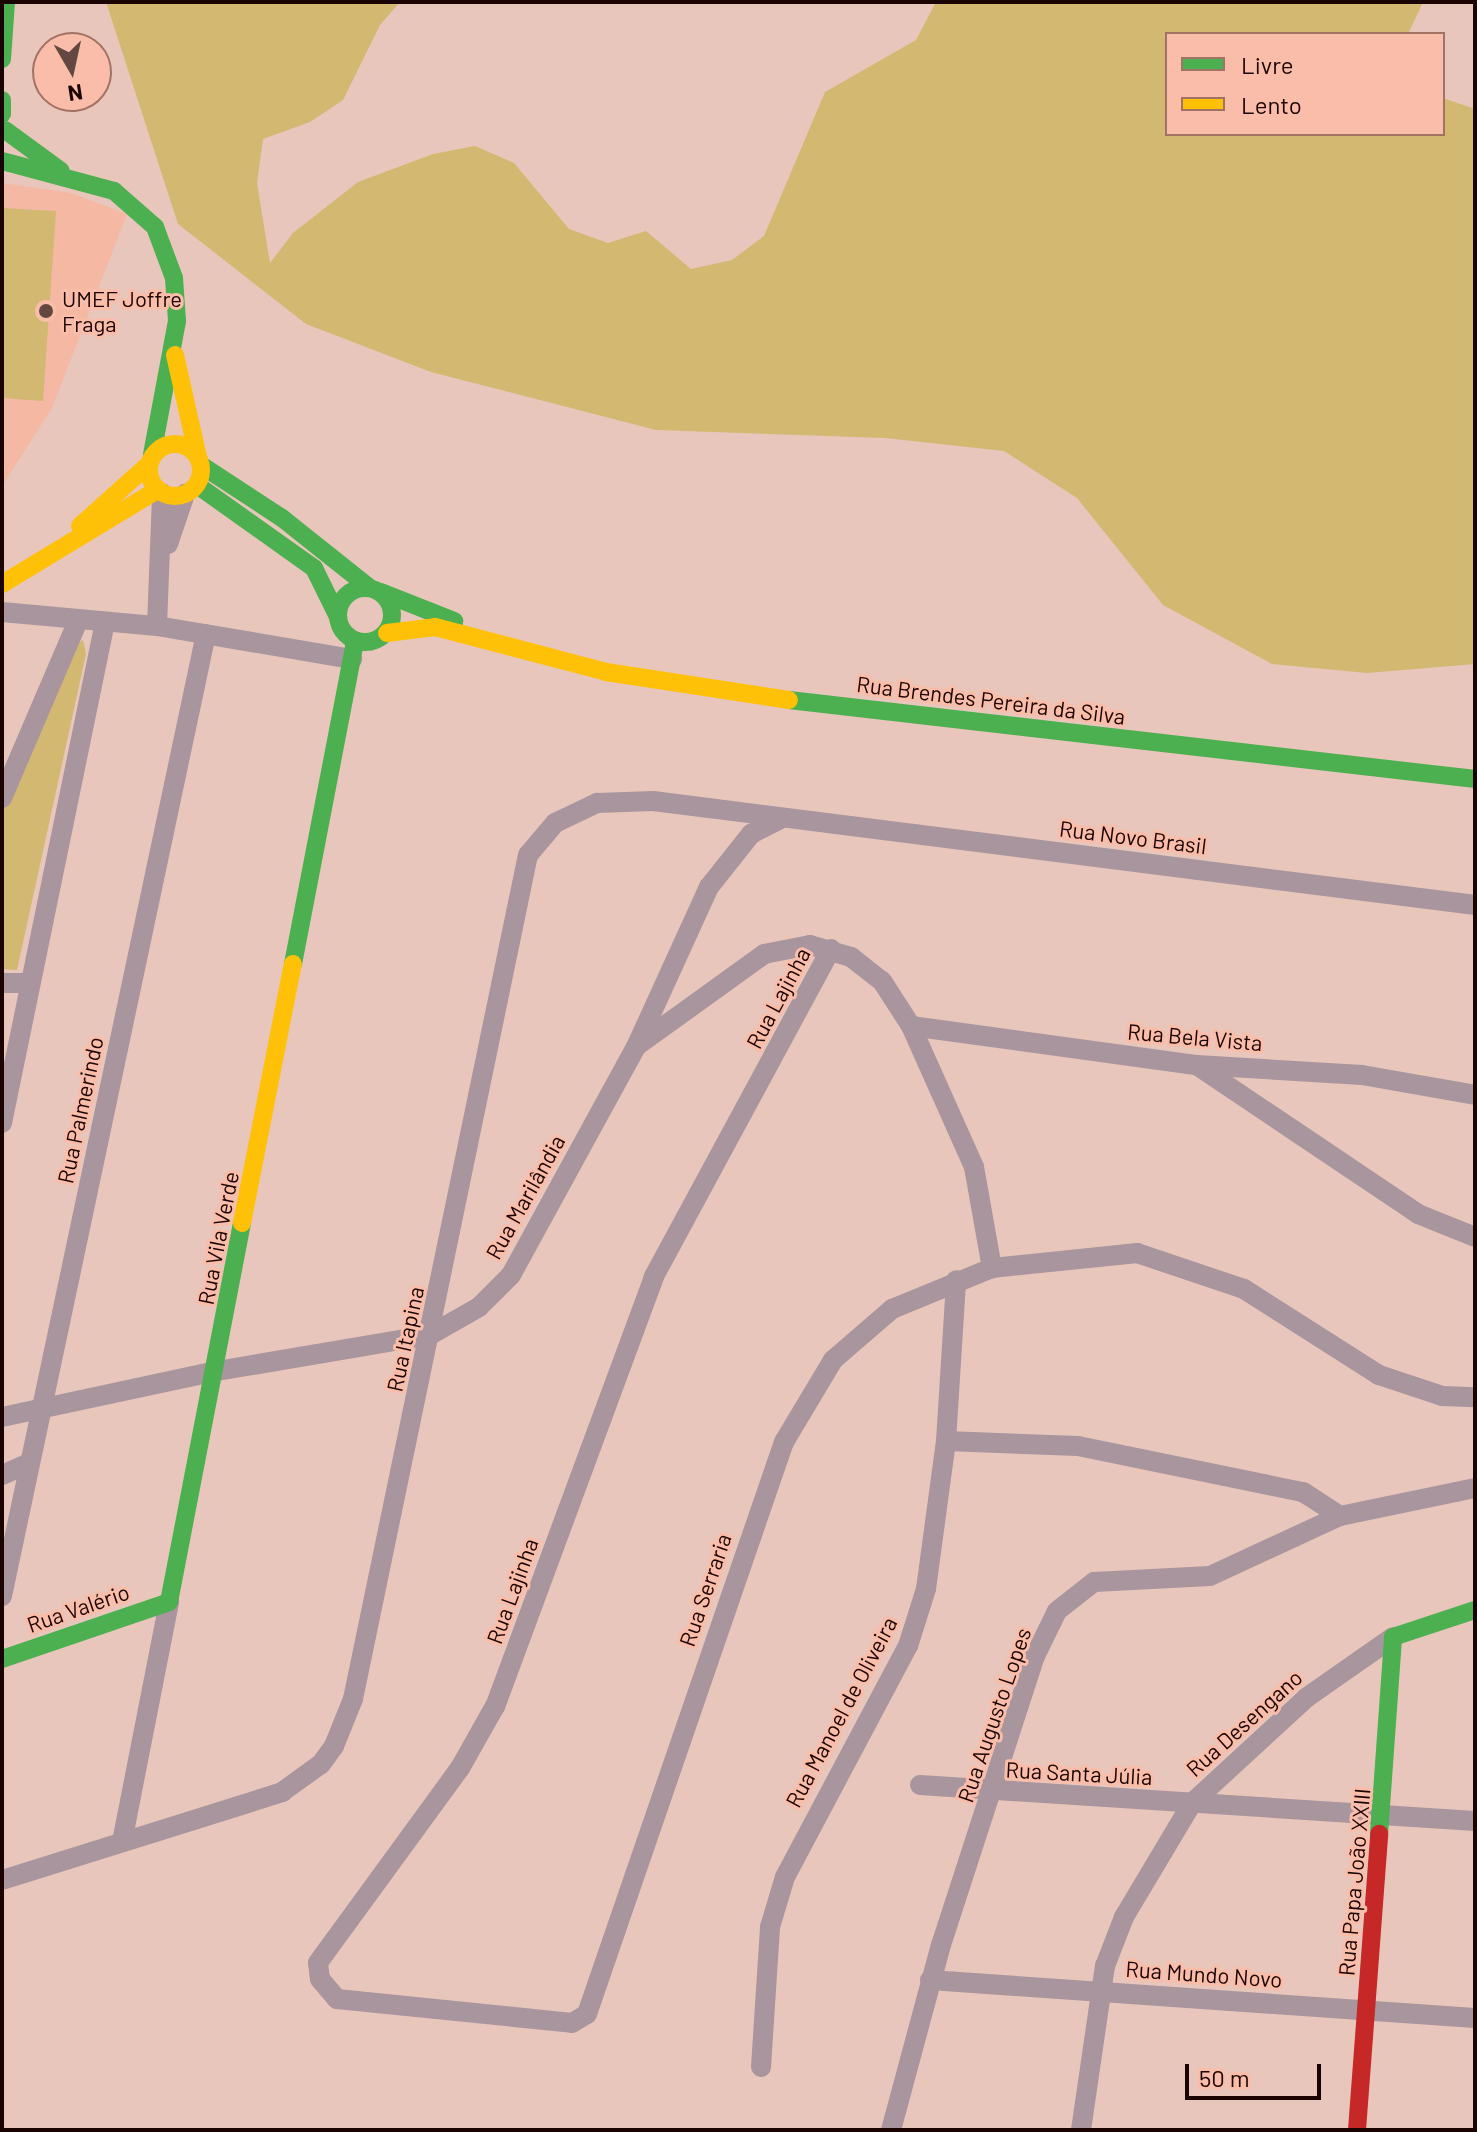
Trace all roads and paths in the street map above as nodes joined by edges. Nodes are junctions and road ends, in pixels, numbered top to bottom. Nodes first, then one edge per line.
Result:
1 (6, 2) edge
2 (2, 59) edge
3 (2, 100) edge
4 (3, 127) edge
5 (2, 161) edge
6 (83, 180) junction
7 (174, 352) junction
8 (151, 459) junction
9 (200, 461) junction
10 (191, 490) junction
11 (155, 494) junction
12 (164, 555) junction
13 (48, 557) junction
14 (2, 584) edge
15 (376, 590) junction
16 (2, 612) edge
17 (338, 617) junction
18 (78, 621) junction
19 (105, 622) junction
20 (157, 626) junction
21 (387, 633) junction
22 (206, 634) junction
23 (505, 644) junction
24 (354, 650) junction
25 (1475, 779) edge
26 (2, 798) edge
27 (786, 817) junction
28 (1475, 905) edge
29 (831, 949) junction
30 (2, 983) edge
31 (30, 983) junction
32 (911, 1026) junction
33 (636, 1047) junction
34 (1197, 1065) junction
35 (1475, 1095) edge
36 (2, 1123) edge
37 (1475, 1237) edge
38 (992, 1268) junction
39 (956, 1280) junction
40 (430, 1335) junction
41 (217, 1371) junction
42 (1475, 1397) edge
43 (40, 1410) junction
44 (2, 1417) edge
45 (946, 1441) junction
46 (27, 1464) junction
47 (2, 1475) edge
48 (1475, 1488) edge
49 (1340, 1516) junction
50 (2, 1596) edge
51 (169, 1602) junction
52 (1475, 1610) edge
53 (1427, 1624) junction
54 (1475, 1627) edge
55 (1393, 1637) junction
56 (2, 1659) edge
57 (920, 1785) dead end
58 (993, 1793) junction
59 (1192, 1803) junction
60 (1383, 1816) junction
61 (1475, 1821) edge
62 (122, 1842) junction
63 (2, 1880) edge
64 (930, 1980) junction
65 (1098, 1991) junction
66 (1367, 2009) junction
67 (1475, 2018) edge
68 (581, 2021) joint
69 (761, 2067) dead end
70 (891, 2130) edge
71 (1081, 2130) edge
72 (1357, 2130) edge

1 - 2 main road
3 - 4 main road
4 - 6 main road
5 - 6 main road
6 - 7 main road
7 - 8 main road
7 - 9 main road
8 - 9 main road
8 - 11 main road
8 - 13 main road
9 - 10 main road
9 - 15 main road, Rua Brendes Pereira da Silva
10 - 11 main road
10 - 12 street
10 - 17 main road
11 - 12 street
11 - 13 main road
12 - 20 street
13 - 14 main road
15 - 17 main road
15 - 21 main road
15 - 23 main road, Rua Brendes Pereira da Silva
16 - 18 street
17 - 24 main road
18 - 19 street
18 - 26 street
19 - 20 street
19 - 31 street
20 - 22 street
21 - 23 main road, Rua Brendes Pereira da Silva
21 - 24 main road
22 - 24 street
22 - 43 street, Rua Palmerindo
23 - 25 main road, Rua Brendes Pereira da Silva
24 - 41 main road, Rua Vila Verde
27 - 28 street, Rua Novo Brasil
27 - 33 street, Rua Marilândia
27 - 40 street, Rua Itapina
29 - 32 street
29 - 33 street
29 - 68 street, Rua Lajinha
30 - 31 street
31 - 36 street
32 - 34 street, Rua Bela Vista
32 - 38 street
33 - 40 street, Rua Marilândia
34 - 35 street, Rua Bela Vista
34 - 37 street
38 - 39 street, Rua Serraria
38 - 42 street, Rua Serraria
39 - 45 street, Rua Manoel de Oliveira
39 - 68 street, Rua Serraria
40 - 41 street, Rua Marilândia
40 - 62 street, Rua Itapina
41 - 43 street, Rua Marilândia
41 - 51 main road, Rua Vila Verde
43 - 44 street, Rua Marilândia
43 - 46 street, Rua Palmerindo
45 - 49 street
45 - 69 street, Rua Manoel de Oliveira
46 - 47 street
46 - 50 street, Rua Palmerindo
48 - 49 street, Rua Augusto Lopes
49 - 58 street, Rua Augusto Lopes
51 - 56 main road, Rua Valério
51 - 62 street, Rua Vila Verde
52 - 53 main road, Rua Desengano
53 - 54 street
53 - 55 main road, Rua Desengano
55 - 59 street, Rua Desengano
55 - 60 main road, Rua Papa João XXIII
57 - 58 street, Rua Santa Júlia
58 - 59 street, Rua Santa Júlia
58 - 64 street, Rua Augusto Lopes
59 - 60 street, Rua Santa Júlia
59 - 65 street, Rua Desengano
60 - 61 street, Rua Santa Júlia
60 - 66 main road, Rua Papa João XXIII
62 - 63 street, Rua Itapina
64 - 65 street, Rua Mundo Novo
64 - 70 street, Rua Augusto Lopes
65 - 66 street, Rua Mundo Novo
65 - 71 street, Rua Desengano
66 - 67 street, Rua Mundo Novo
66 - 72 main road, Rua Papa João XXIII

